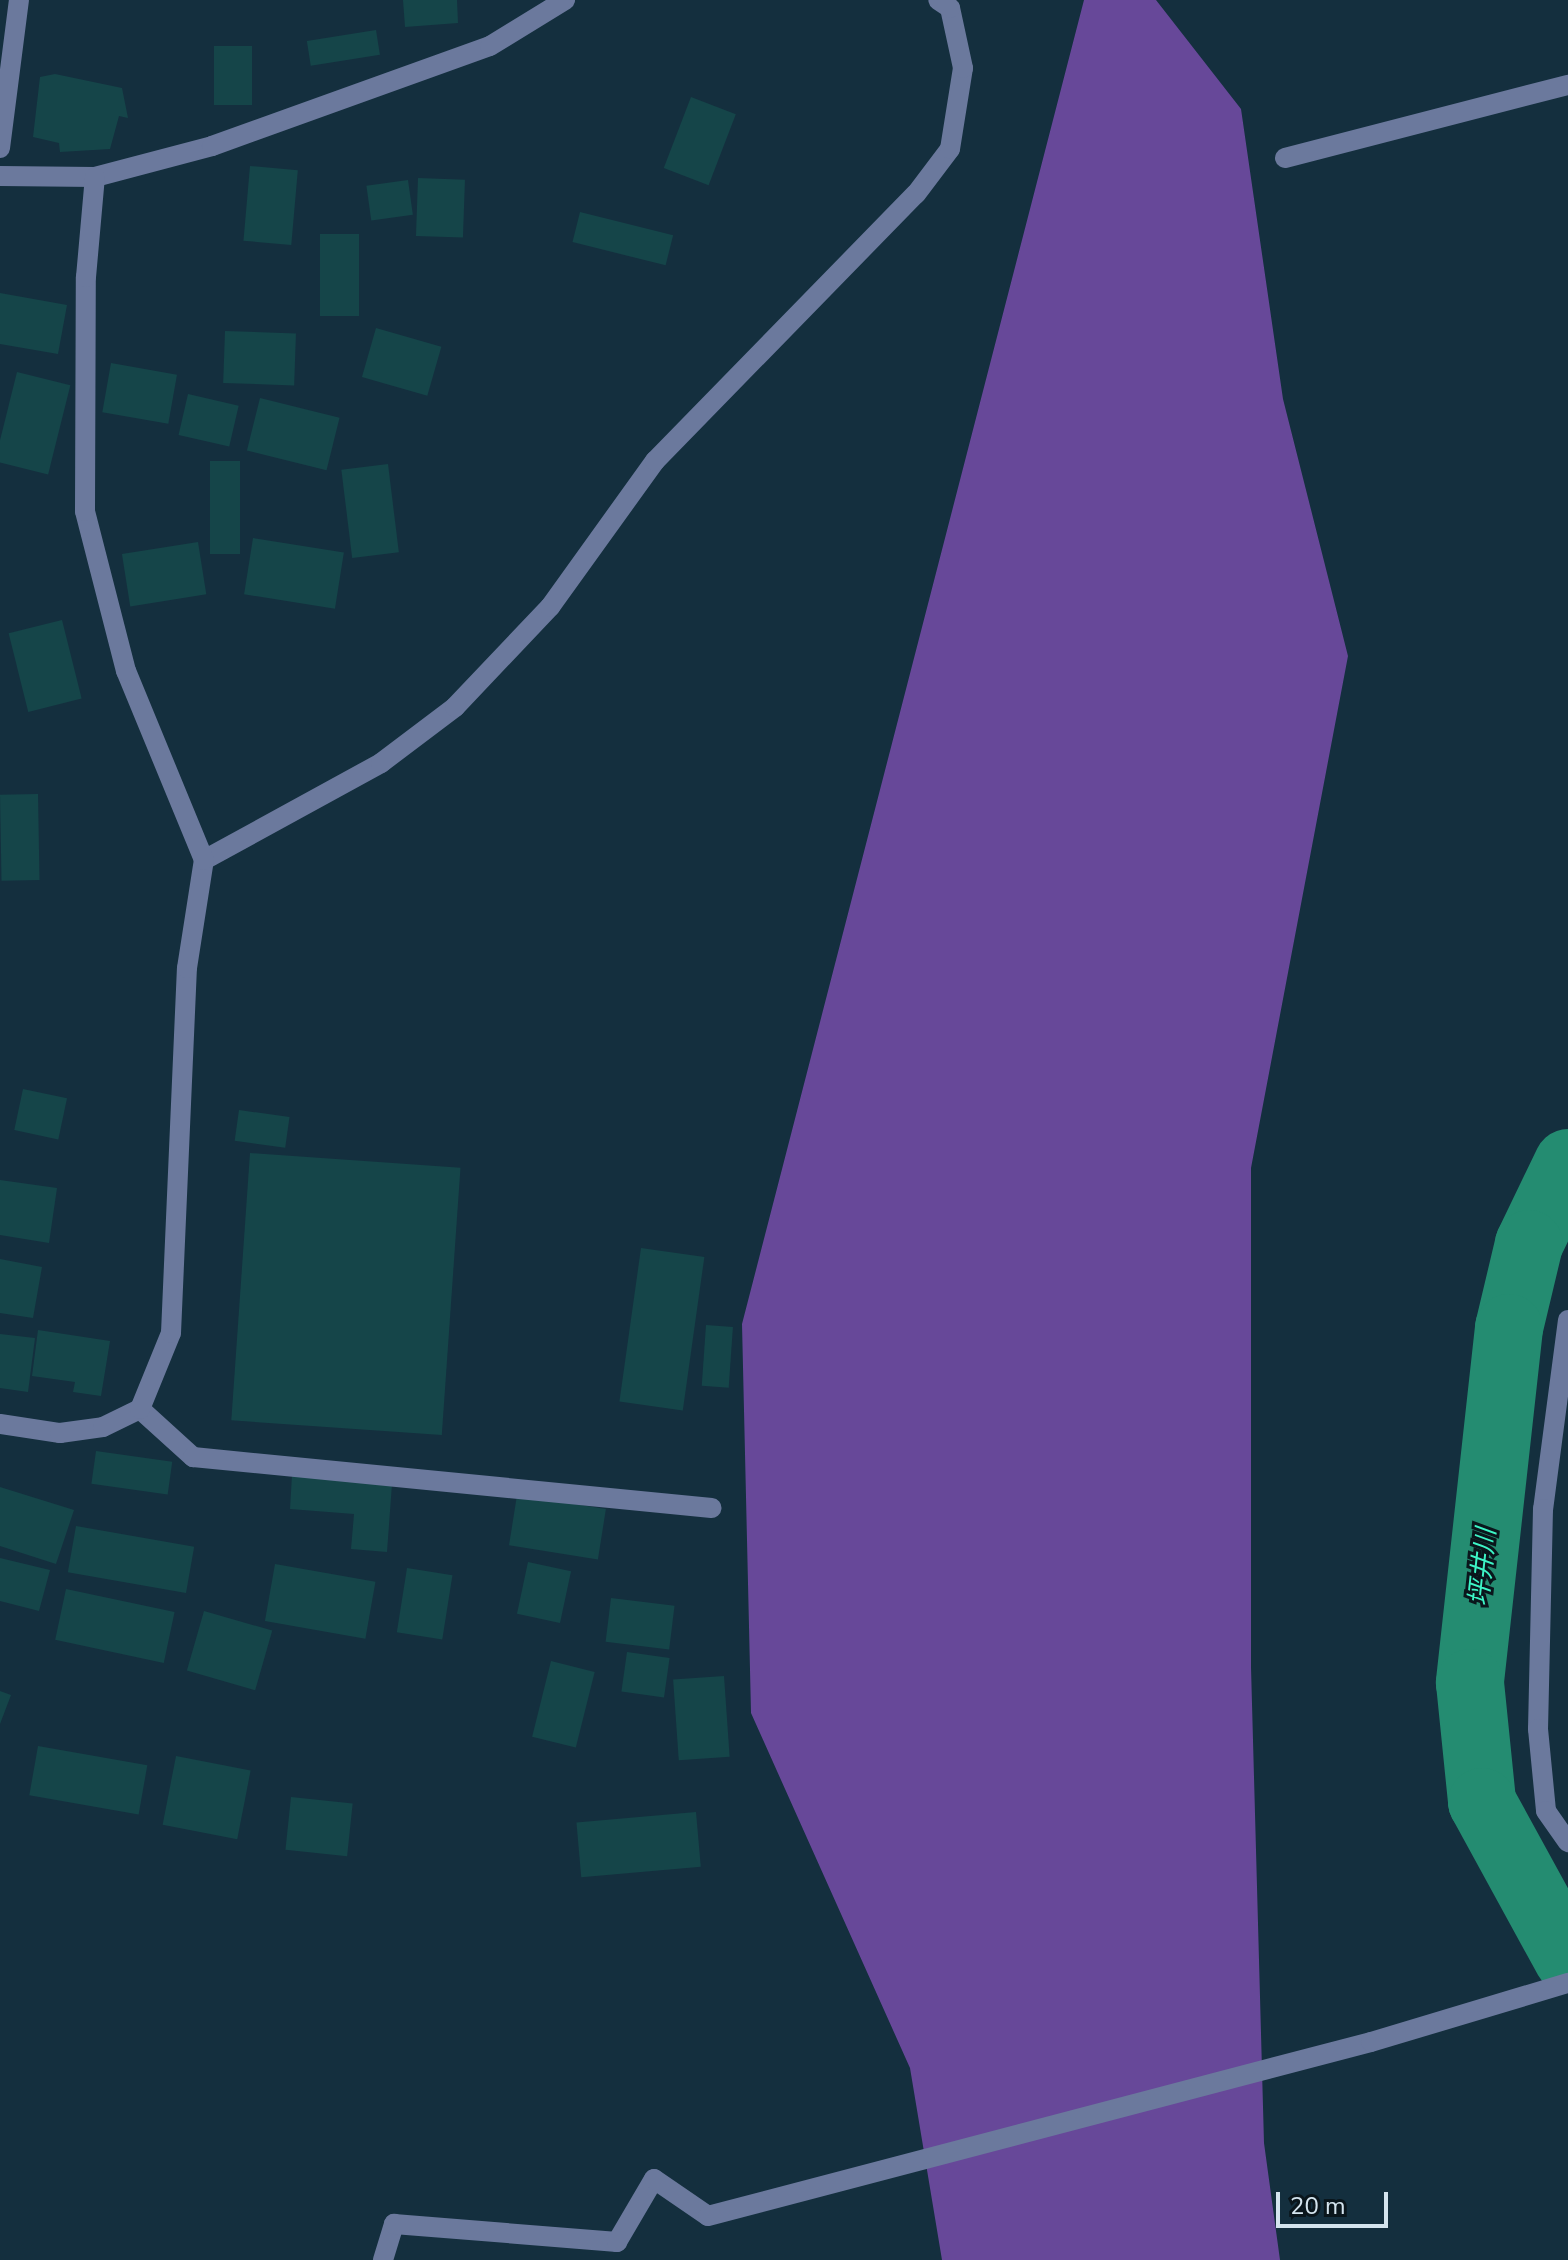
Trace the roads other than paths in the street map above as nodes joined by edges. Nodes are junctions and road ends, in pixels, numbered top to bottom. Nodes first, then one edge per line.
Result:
1 (19, 0) edge
2 (565, 0) edge
3 (938, 0) edge
4 (1568, 85) edge
5 (0, 148) edge
6 (1285, 158) dead end
7 (0, 176) edge
8 (95, 177) junction
9 (204, 860) junction
10 (1568, 1320) edge
11 (140, 1409) junction
12 (0, 1424) edge
13 (712, 1508) dead end
14 (1568, 1842) edge
15 (1564, 1984) edge
16 (383, 2260) edge

1 - 5 street
2 - 8 street
3 - 9 street
4 - 6 street
7 - 8 street
8 - 9 street
9 - 11 street
10 - 14 street
11 - 12 street
11 - 13 street
15 - 16 street

